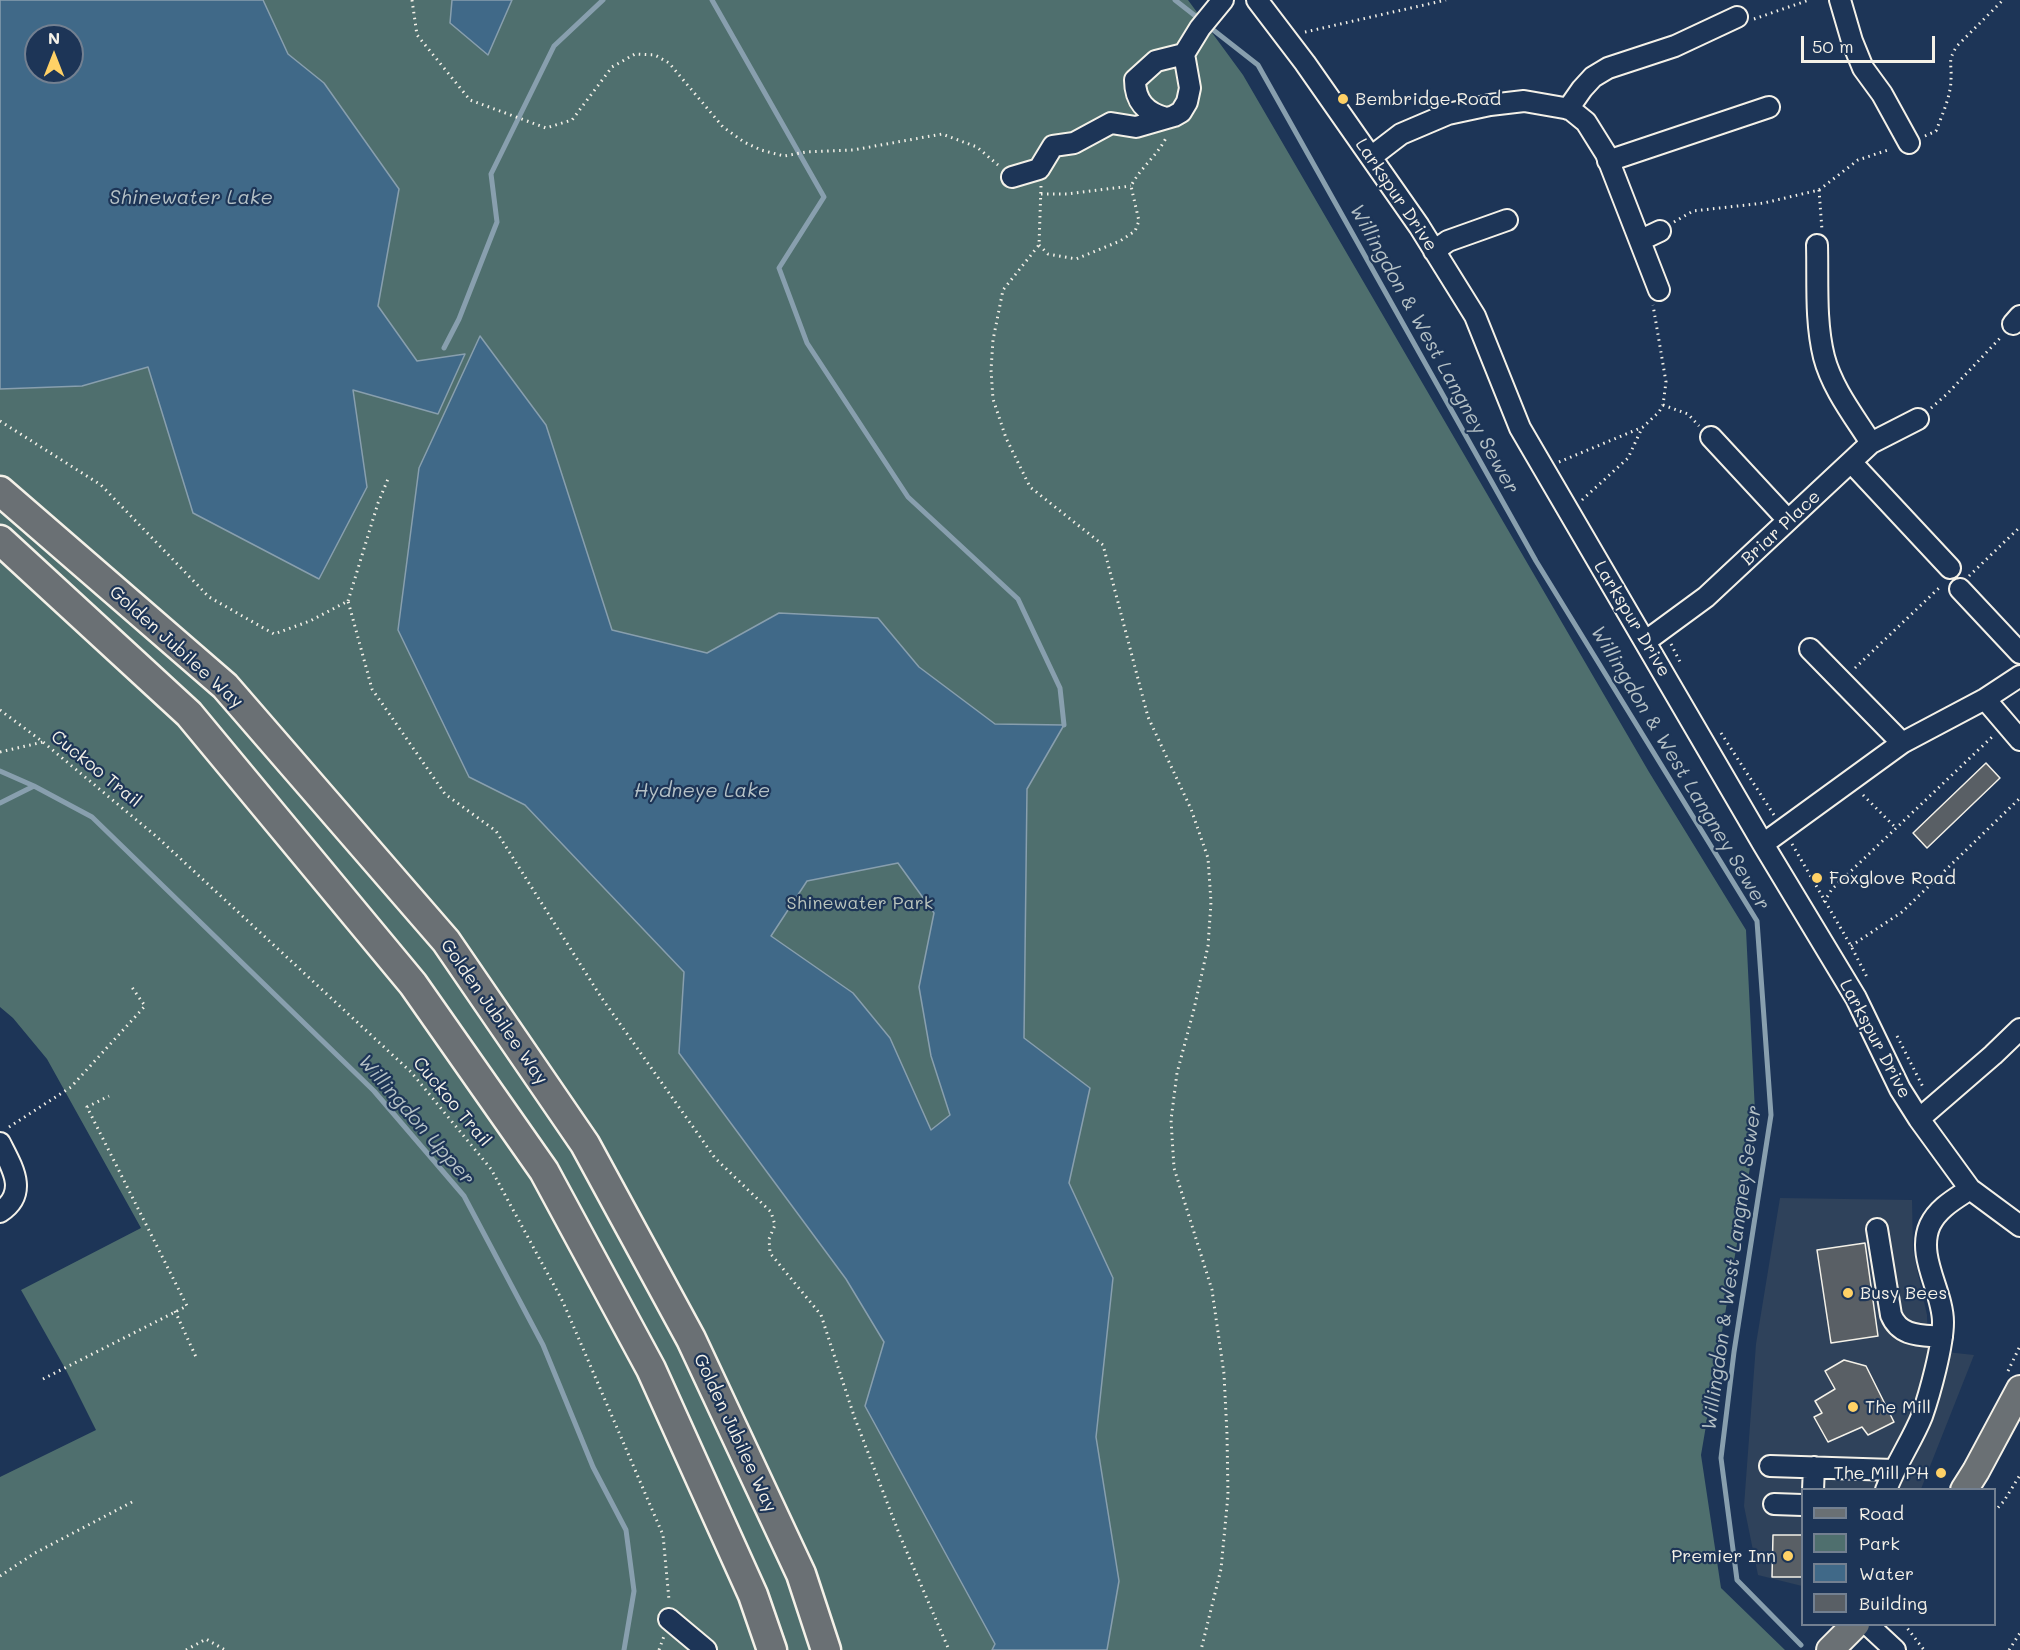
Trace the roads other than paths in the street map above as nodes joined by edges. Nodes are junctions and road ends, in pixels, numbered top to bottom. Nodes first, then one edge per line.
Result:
1 (1223, 0) edge
2 (1257, 0) edge
3 (1840, 0) edge
4 (1737, 17) road end
5 (1184, 54) junction
6 (1769, 107) dead end
7 (1568, 109) junction
8 (1166, 127) junction
9 (1909, 143) road end
10 (1371, 157) junction
11 (1608, 161) junction
12 (1012, 177) road end
13 (1507, 220) dead end
14 (1660, 231) road end
15 (1641, 240) junction
16 (1816, 244) road end
17 (1434, 251) junction
18 (1659, 290) road end
19 (1918, 419) road end
20 (1711, 437) road end
21 (1871, 443) junction
22 (1851, 462) junction
23 (0, 491) edge
24 (1788, 520) junction
25 (0, 540) edge
26 (1646, 641) junction
27 (1810, 649) dead end
28 (2020, 653) edge
29 (2020, 676) edge
30 (1985, 699) junction
31 (2020, 740) edge
32 (1902, 743) junction
33 (1763, 844) junction
34 (2020, 1029) edge
35 (1919, 1119) junction
36 (0, 1143) edge
37 (1970, 1189) junction
38 (0, 1212) edge
39 (2020, 1226) edge
40 (1877, 1229) dead end
41 (1942, 1337) junction
42 (2020, 1389) edge
43 (1770, 1466) dead end
44 (1814, 1467) junction
45 (1893, 1470) junction
46 (1813, 1488) edge
47 (1887, 1488) edge
48 (1965, 1488) edge
49 (1774, 1504) dead end
50 (1801, 1505) edge
51 (669, 1619) road end
52 (1854, 1626) edge
53 (1869, 1626) edge
54 (706, 1650) edge
55 (772, 1650) edge
56 (826, 1650) edge
57 (1830, 1650) edge
58 (1895, 1650) edge

1 - 5 street
2 - 10 street, Larkspur Drive
3 - 9 street
4 - 7 street
5 - 8 street
5 - 8 street
6 - 11 street
7 - 10 street
7 - 11 street
8 - 12 street
10 - 17 street, Larkspur Drive
11 - 15 street
13 - 17 street
14 - 15 street
15 - 18 street
16 - 21 street
17 - 26 street, Larkspur Drive
19 - 21 street, Briar Place
20 - 24 street
21 - 22 street, Briar Place
22 - 24 street, Briar Place
22 - 28 street
23 - 56 highway, Golden Jubilee Way
24 - 26 street, Briar Place
25 - 55 highway
26 - 33 street, Larkspur Drive
27 - 32 street
29 - 30 street
30 - 31 street
30 - 32 street
32 - 33 street
33 - 35 street, Larkspur Drive
34 - 35 street
35 - 37 street, Larkspur Drive
36 - 38 street
37 - 39 street, Larkspur Drive
37 - 41 street
40 - 41 street
41 - 45 street
42 - 48 main road
43 - 44 street
44 - 45 street
44 - 46 street
45 - 47 street
49 - 50 street
51 - 54 street
52 - 57 main road
53 - 58 street

